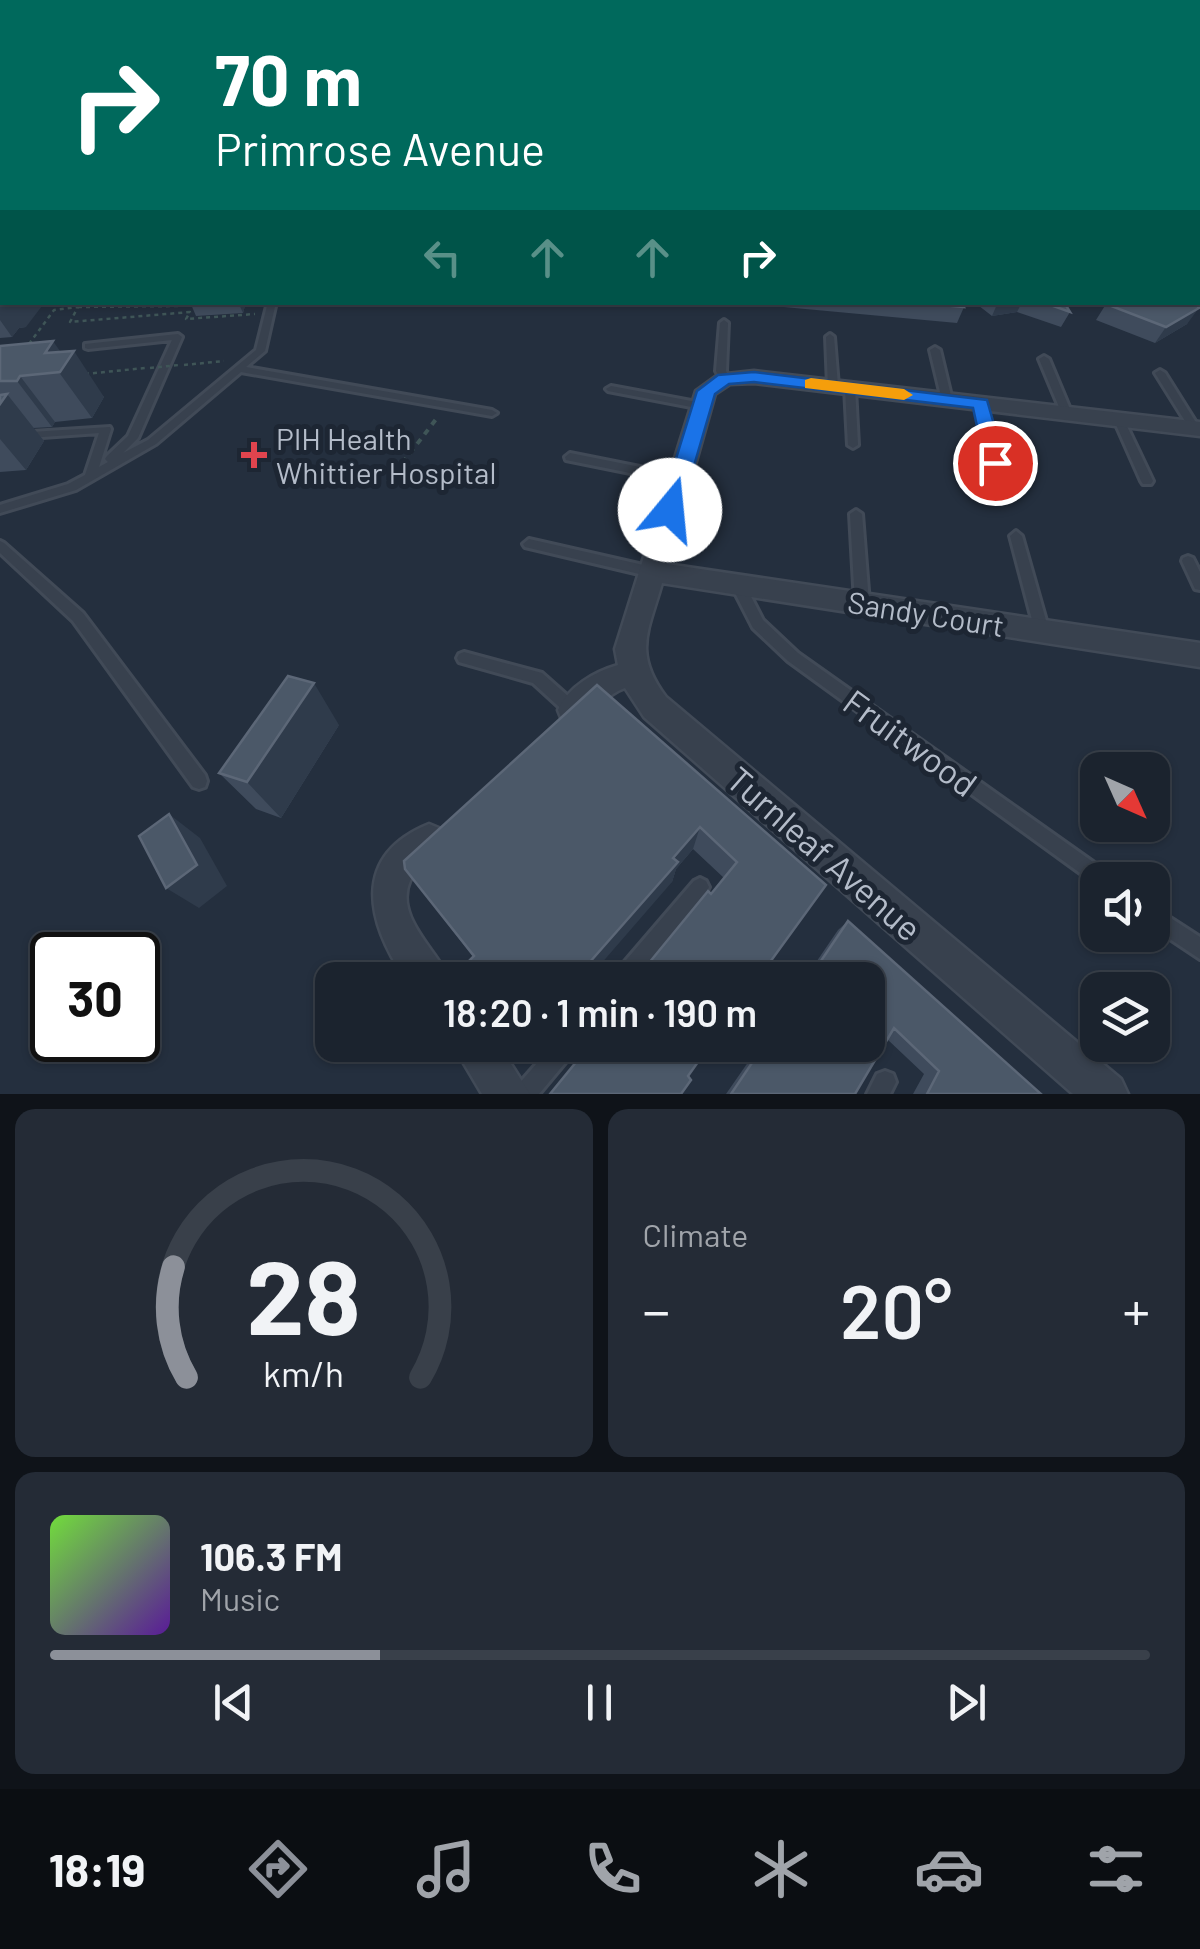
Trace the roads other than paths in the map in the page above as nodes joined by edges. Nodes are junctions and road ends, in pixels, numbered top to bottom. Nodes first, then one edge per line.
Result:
1 (271, 305) edge
2 (724, 323) dead end
3 (830, 337) dead end
4 (88, 346) dead end
5 (935, 350) dead end
6 (1044, 359) dead end
7 (239, 365) junction
8 (1160, 374) dead end
9 (724, 379) junction
10 (842, 387) junction
11 (611, 389) dead end
12 (947, 400) junction
13 (981, 404) junction
14 (702, 406) junction
15 (492, 414) dead end
16 (1068, 414) junction
17 (1119, 420) junction
18 (1197, 429) edge
19 (0, 438) edge
20 (852, 445) dead end
21 (570, 458) dead end
22 (995, 463) dead end
23 (90, 478) junction
24 (680, 479) junction
25 (1148, 481) dead end
26 (0, 508) edge
27 (856, 514) dead end
28 (1016, 536) dead end
29 (529, 544) dead end
30 (0, 546) edge
31 (1188, 561) dead end
32 (652, 572) junction
33 (738, 585) junction
34 (1200, 585) edge
35 (862, 603) junction
36 (1042, 631) junction
37 (1200, 654) edge
38 (464, 658) dead end
39 (634, 673) junction
40 (573, 710) junction
41 (544, 737) edge
42 (199, 780) dead end
43 (456, 816) edge
44 (1080, 863) edge
45 (700, 887) dead end
46 (1170, 928) edge
47 (1200, 949) edge
48 (417, 962) edge
49 (637, 962) edge
50 (486, 1062) edge
51 (553, 1062) edge
52 (508, 1094) edge
53 (526, 1094) edge
54 (1106, 1094) edge

1 - 7 lane
2 - 9 lane
3 - 10 lane
4 - 23 lane
5 - 12 lane
6 - 16 lane
7 - 15 lane
7 - 23 lane
8 - 18 lane
9 - 10 street
9 - 14 street
10 - 12 street
10 - 20 lane
11 - 14 lane
12 - 13 street
13 - 16 street
13 - 22 lane
14 - 24 street
16 - 17 street
17 - 18 street
17 - 25 lane
19 - 23 lane
21 - 24 lane
23 - 26 lane
24 - 32 street
27 - 35 lane
28 - 36 lane
29 - 32 lane
30 - 42 lane
31 - 34 lane
32 - 33 street, Sandy Court
32 - 39 street
33 - 35 street, Sandy Court
33 - 44 lane, Fruitwood
35 - 36 street, Sandy Court
36 - 37 street, Sandy Court
38 - 40 lane
39 - 40 street
39 - 54 street, Turnleaf Avenue
40 - 41 street
43 - 48 street
45 - 49 lane
46 - 47 lane
50 - 52 street
51 - 53 lane

